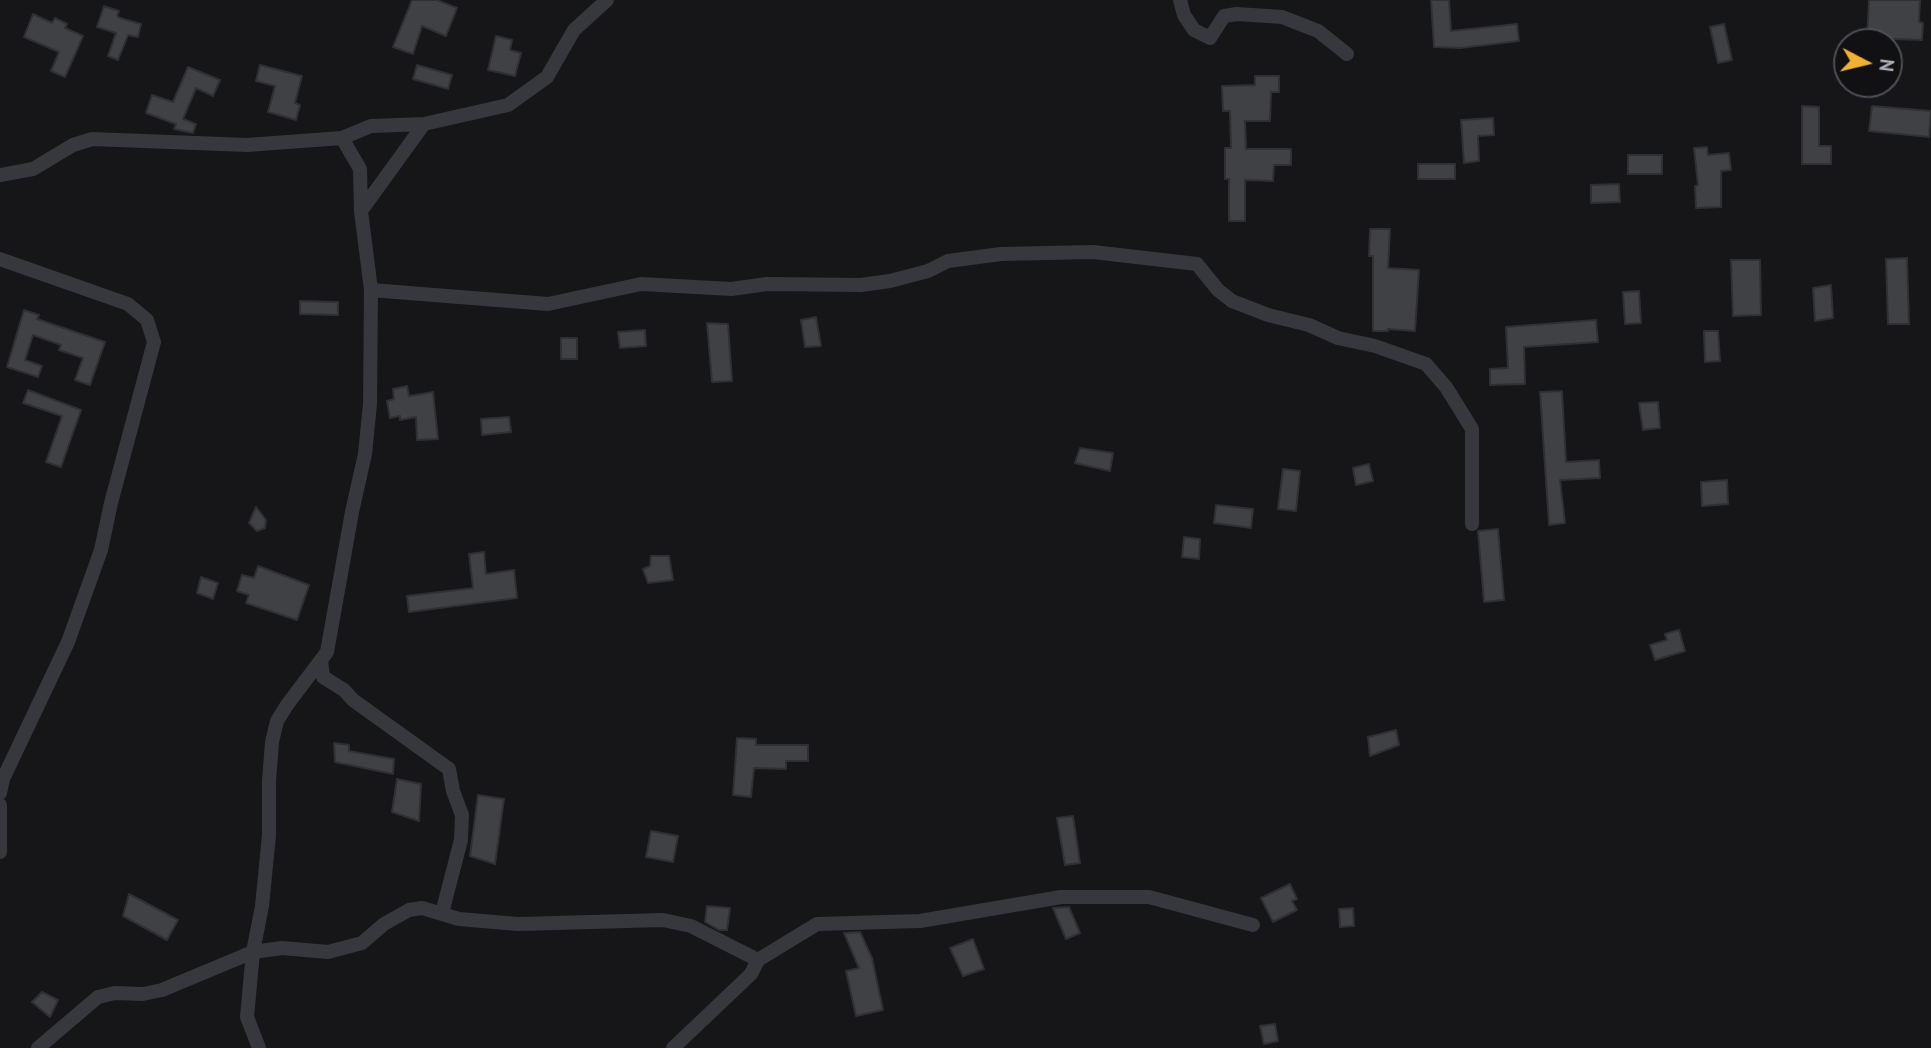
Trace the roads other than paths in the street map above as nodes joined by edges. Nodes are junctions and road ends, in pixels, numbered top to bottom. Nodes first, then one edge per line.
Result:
1 (607, 0) edge
2 (1180, 0) edge
3 (1347, 54) dead end
4 (424, 124) junction
5 (342, 138) junction
6 (0, 175) edge
7 (361, 211) junction
8 (0, 259) edge
9 (371, 290) junction
10 (1472, 524) dead end
11 (321, 660) junction
12 (0, 793) edge
13 (0, 804) edge
14 (0, 852) edge
15 (442, 913) junction
16 (1253, 925) dead end
17 (253, 953) junction
18 (758, 960) junction
19 (38, 1048) edge
20 (259, 1048) edge
21 (673, 1048) edge

1 - 4 street
2 - 3 street
4 - 5 street
4 - 7 street
5 - 6 street
5 - 7 street
7 - 9 street
8 - 12 street
9 - 10 street
9 - 11 street
11 - 15 street
11 - 17 street
13 - 14 street
15 - 17 street
15 - 18 street
16 - 18 street
17 - 19 street
17 - 20 street
18 - 21 street

